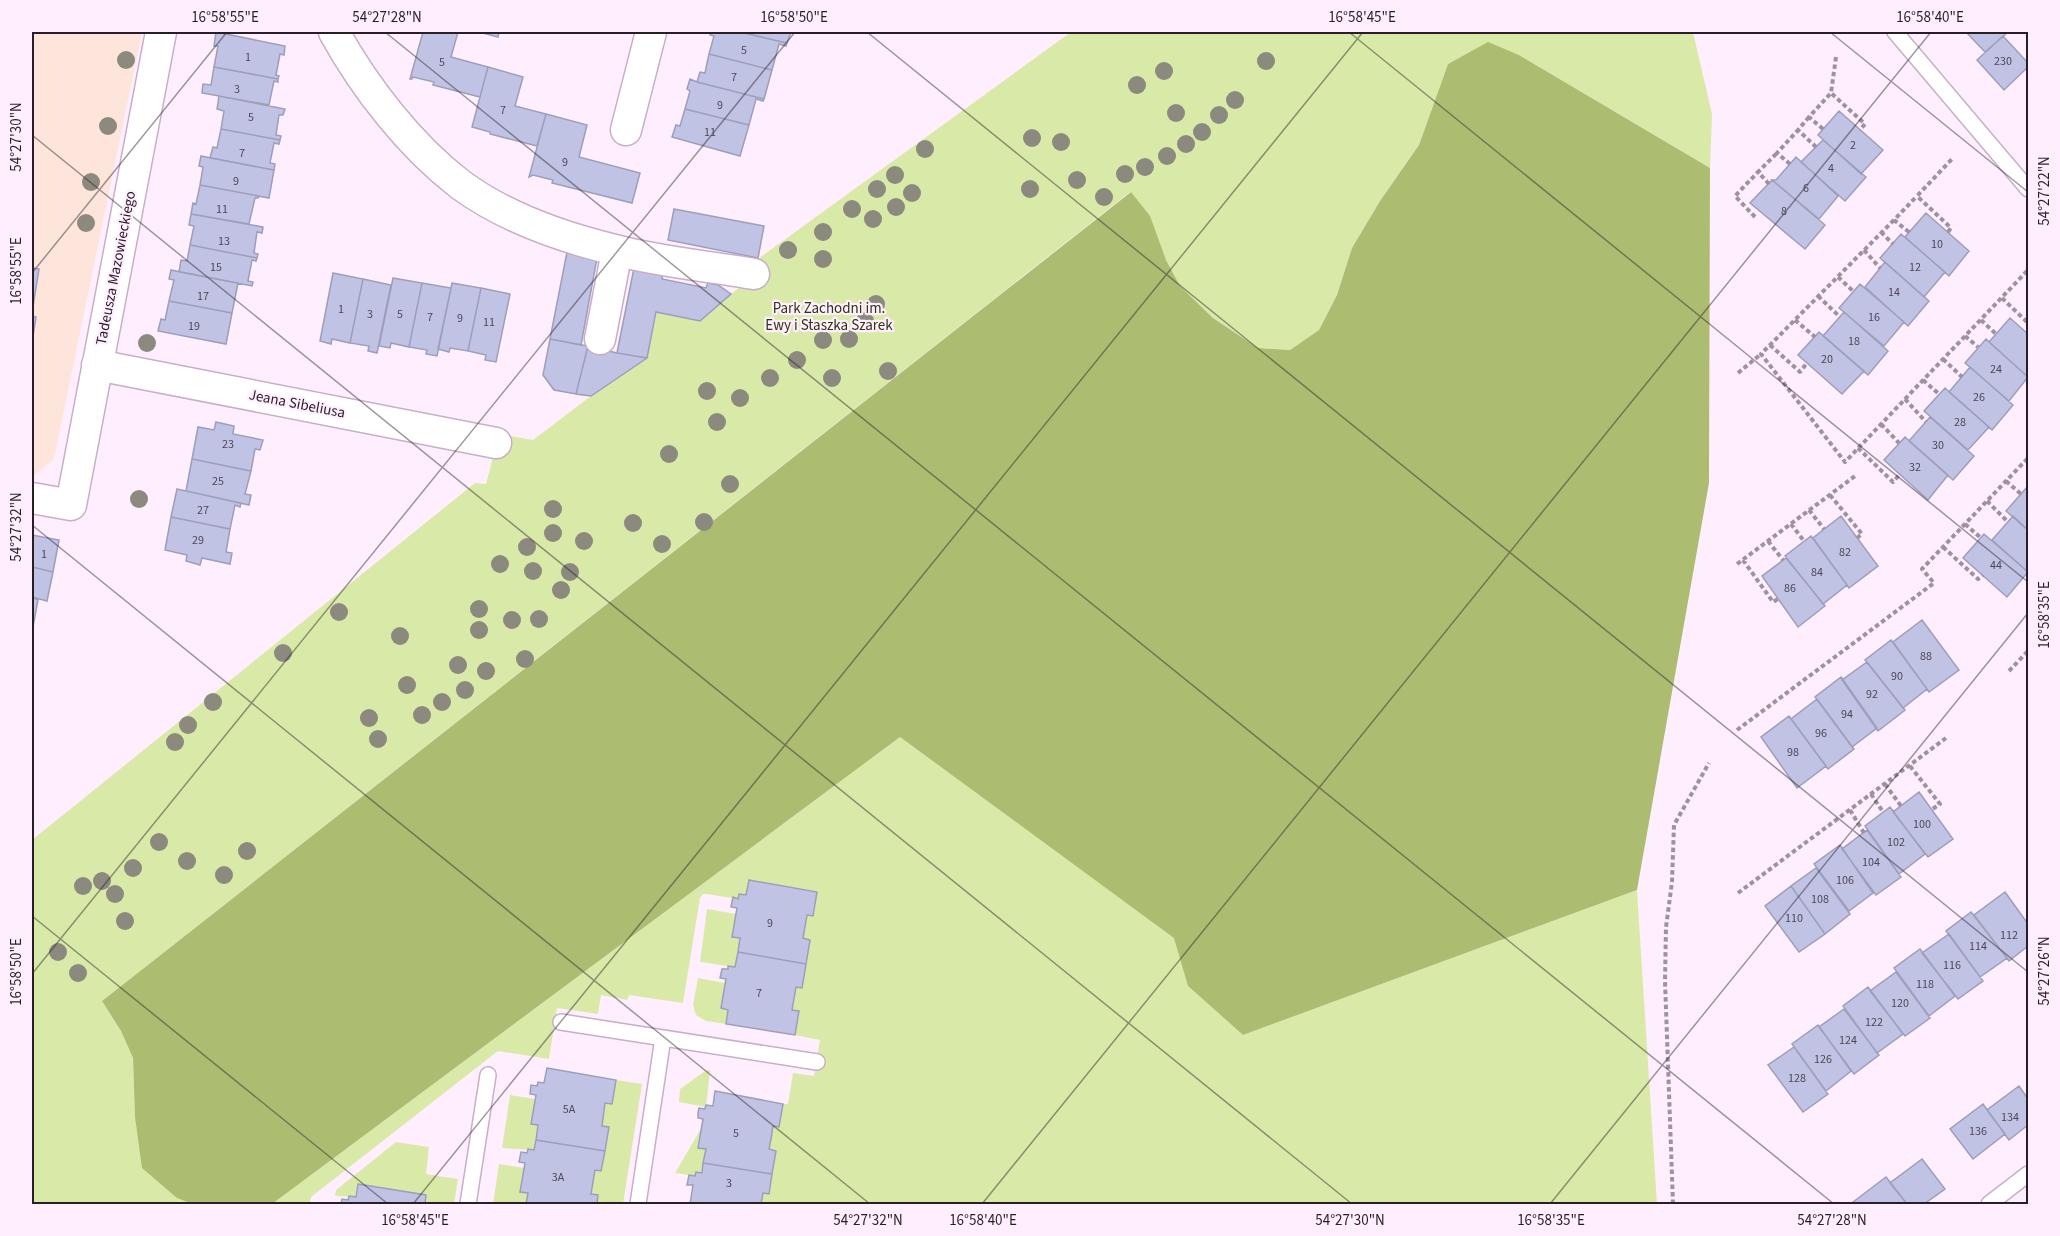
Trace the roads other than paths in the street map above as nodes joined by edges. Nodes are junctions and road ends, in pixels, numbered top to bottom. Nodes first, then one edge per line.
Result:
1 (161, 32) edge
2 (334, 32) edge
3 (651, 32) edge
4 (1895, 32) edge
5 (626, 130) dead end
6 (2028, 189) edge
7 (617, 251) junction
8 (754, 274) dead end
9 (600, 339) dead end
10 (97, 364) junction
11 (496, 443) dead end
12 (32, 498) edge
13 (561, 1022) dead end
14 (663, 1038) junction
15 (817, 1062) dead end
16 (488, 1075) dead end
17 (2028, 1174) edge
18 (468, 1204) edge
19 (638, 1204) edge
20 (1989, 1204) edge

1 - 10 street, Tadeusza Mazowieckiego
2 - 7 street
3 - 5 street
4 - 6 lane
7 - 8 street
7 - 9 street
10 - 11 street, Jeana Sibeliusa
10 - 12 street, Tadeusza Mazowieckiego
13 - 14 lane
14 - 15 lane
14 - 19 lane
16 - 18 lane
17 - 20 lane

